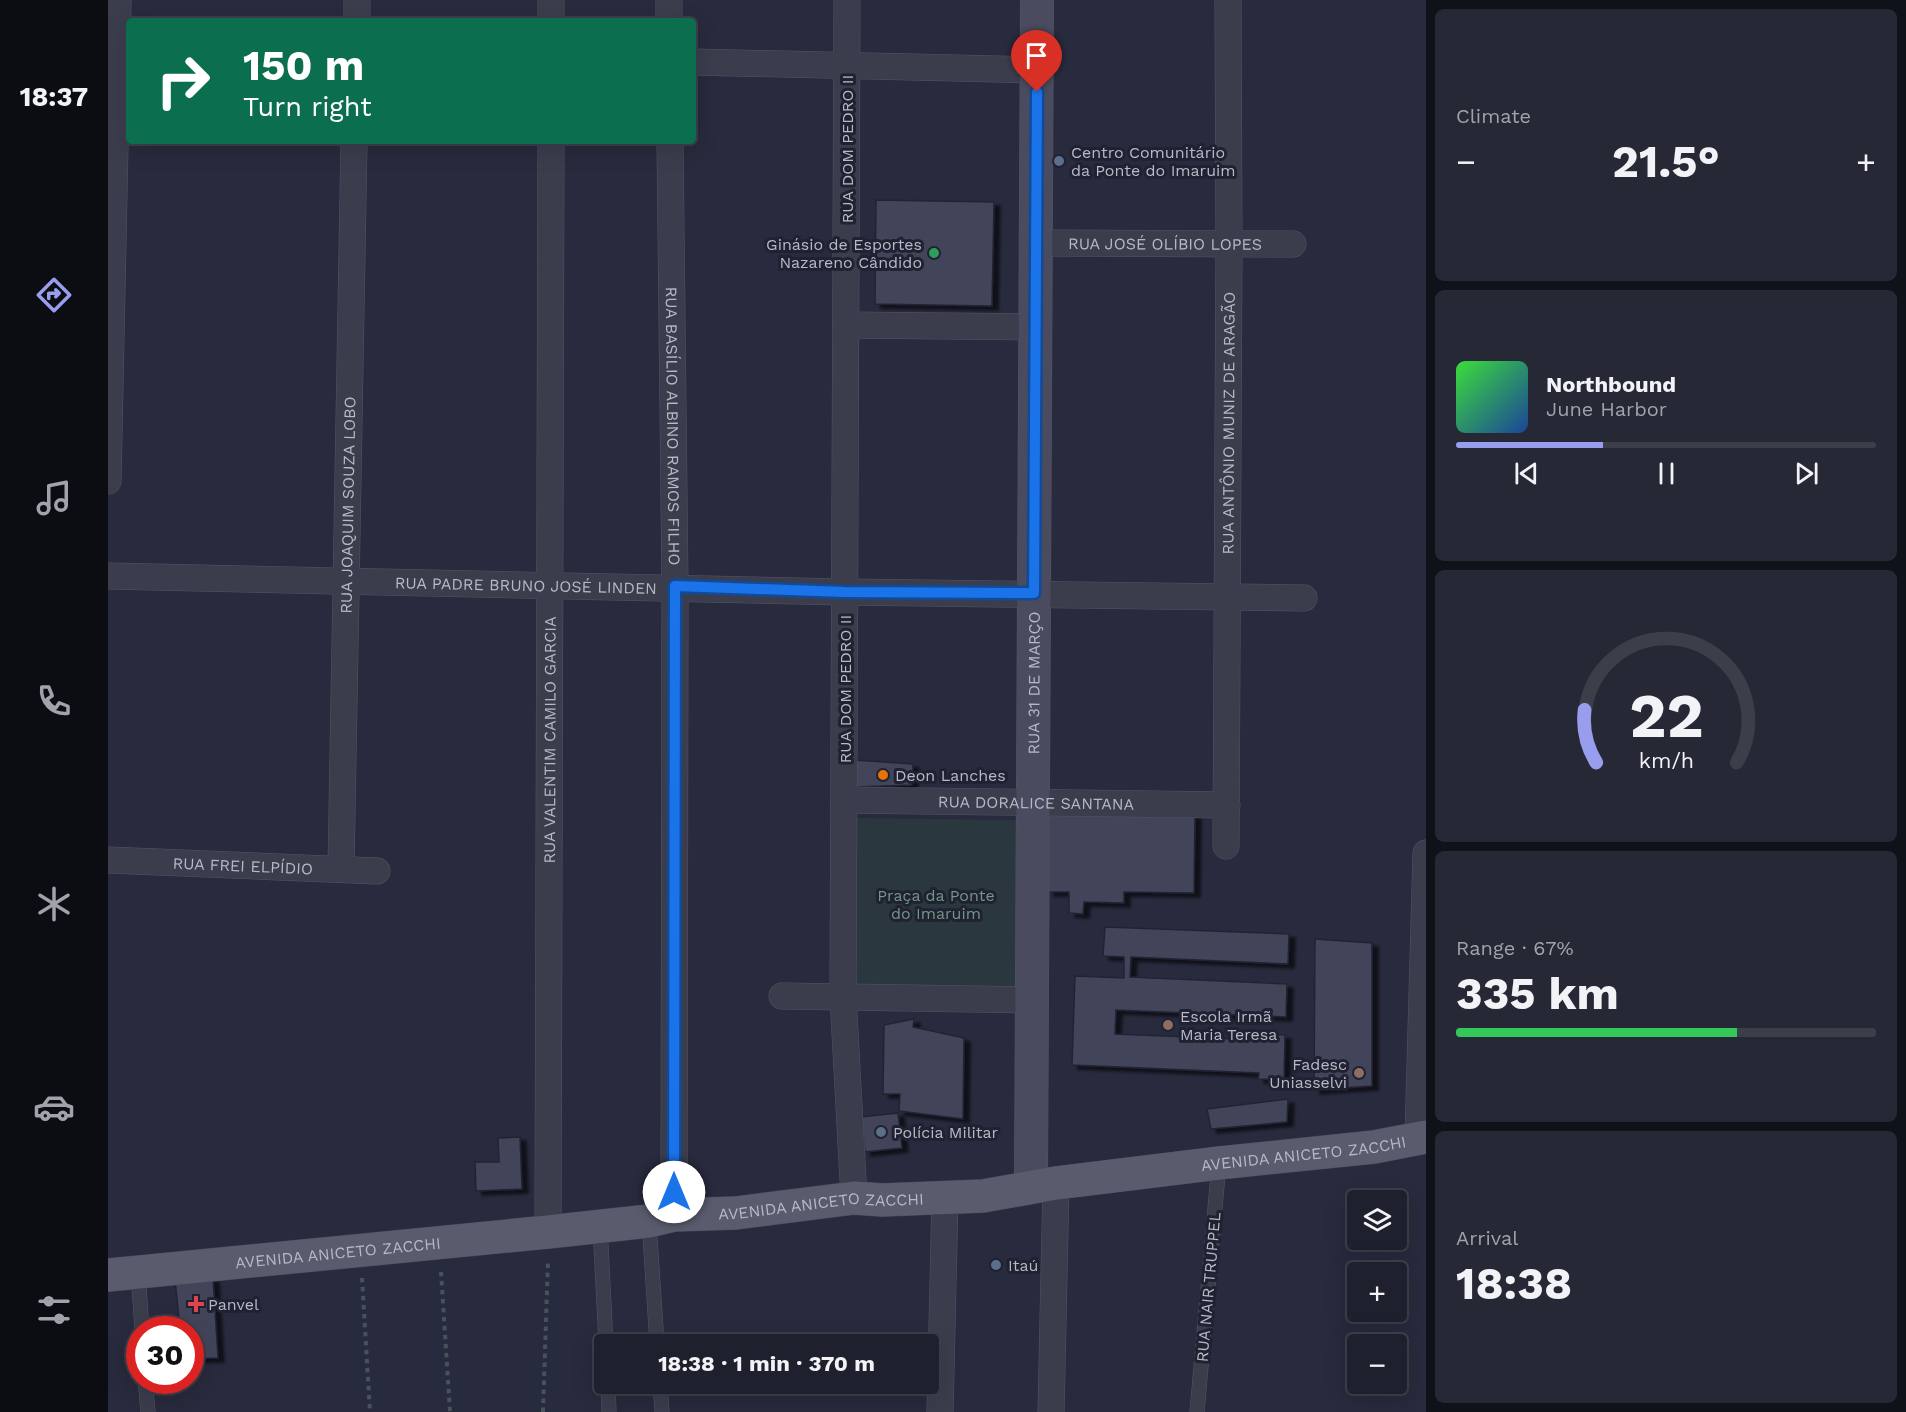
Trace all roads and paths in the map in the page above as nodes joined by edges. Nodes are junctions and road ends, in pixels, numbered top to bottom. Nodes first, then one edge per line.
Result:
1 (118, 0) edge
2 (357, 0) edge
3 (551, 0) edge
4 (669, 0) edge
5 (847, 0) edge
6 (1037, 0) edge
7 (1228, 0) edge
8 (357, 18) edge
9 (551, 18) edge
10 (669, 18) edge
11 (118, 49) edge
12 (696, 62) edge
13 (847, 66) junction
14 (1037, 70) junction
15 (354, 144) edge
16 (551, 144) edge
17 (670, 144) edge
18 (1036, 243) junction
19 (1229, 243) junction
20 (1293, 244) dead end
21 (846, 326) junction
22 (1036, 327) junction
23 (108, 481) edge
24 (108, 576) edge
25 (346, 580) junction
26 (551, 584) junction
27 (675, 586) junction
28 (845, 592) junction
29 (1034, 593) junction
30 (1228, 596) junction
31 (1304, 598) dead end
32 (844, 800) junction
33 (1033, 802) junction
34 (1227, 805) junction
35 (1226, 846) dead end
36 (1426, 853) edge
37 (108, 860) edge
38 (341, 869) junction
39 (377, 871) dead end
40 (782, 996) dead end
41 (843, 996) junction
42 (1032, 1000) junction
43 (1422, 1138) edge
44 (1219, 1163) junction
45 (1043, 1185) junction
46 (945, 1197) junction
47 (854, 1198) junction
48 (662, 1218) junction
49 (600, 1226) junction
50 (548, 1232) junction
51 (440, 1242) junction
52 (360, 1250) junction
53 (123, 1274) edge
54 (138, 1316) edge
55 (605, 1334) edge
56 (657, 1334) edge
57 (146, 1394) edge
58 (608, 1394) edge
59 (661, 1394) edge
60 (148, 1412) edge
61 (370, 1412) edge
62 (450, 1412) edge
63 (543, 1412) edge
64 (609, 1412) edge
65 (662, 1412) edge
66 (940, 1412) edge
67 (1051, 1412) edge
68 (1197, 1412) edge

1 - 11 street
2 - 8 street
3 - 9 street
4 - 10 street
5 - 13 street, RUA DOM PEDRO II
6 - 14 street, RUA 31 DE MARÇO
7 - 19 street, RUA ANTÔNIO MUNIZ DE ARAGÃO
11 - 23 street
12 - 13 street
13 - 14 street
13 - 21 street, RUA DOM PEDRO II
14 - 18 street, RUA 31 DE MARÇO
15 - 25 street, RUA JOAQUIM SOUZA LOBO
16 - 26 street, RUA VALENTIM CAMILO GARCIA
17 - 27 street, RUA BASÍLIO ALBINO RAMOS FILHO
18 - 19 street, RUA JOSÉ OLÍBIO LOPES
18 - 22 street, RUA 31 DE MARÇO
19 - 20 street, RUA JOSÉ OLÍBIO LOPES
19 - 30 street, RUA ANTÔNIO MUNIZ DE ARAGÃO
21 - 22 street
21 - 28 street, RUA DOM PEDRO II
22 - 29 street, RUA 31 DE MARÇO
24 - 25 street, RUA PADRE BRUNO JOSÉ LINDEN
25 - 26 street, RUA PADRE BRUNO JOSÉ LINDEN
25 - 38 street, RUA JOAQUIM SOUZA LOBO
26 - 27 street, RUA PADRE BRUNO JOSÉ LINDEN
26 - 50 street, RUA VALENTIM CAMILO GARCIA
27 - 28 street, RUA PADRE BRUNO JOSÉ LINDEN
27 - 48 street, RUA BASÍLIO ALBINO RAMOS FILHO
28 - 29 street, RUA PADRE BRUNO JOSÉ LINDEN
28 - 32 street, RUA DOM PEDRO II
29 - 30 street, RUA PADRE BRUNO JOSÉ LINDEN
29 - 33 street, RUA 31 DE MARÇO
30 - 31 street, RUA PADRE BRUNO JOSÉ LINDEN
30 - 34 street, RUA ANTÔNIO MUNIZ DE ARAGÃO
32 - 33 street, RUA DORALICE SANTANA
32 - 41 street, RUA DOM PEDRO II
33 - 34 street, RUA DORALICE SANTANA
33 - 42 street, RUA 31 DE MARÇO
34 - 35 street, RUA ANTÔNIO MUNIZ DE ARAGÃO
36 - 43 street
37 - 38 street, RUA FREI ELPÍDIO
38 - 39 street, RUA FREI ELPÍDIO
40 - 41 street
41 - 42 street
41 - 47 street, RUA DOM PEDRO II
42 - 45 street, RUA 31 DE MARÇO
43 - 44 main road, AVENIDA ANICETO ZACCHI
44 - 45 main road, AVENIDA ANICETO ZACCHI
44 - 68 lane, RUA NAIR TRUPPEL
45 - 46 main road, AVENIDA ANICETO ZACCHI
45 - 67 street
46 - 47 main road, AVENIDA ANICETO ZACCHI
46 - 66 street
47 - 48 main road, AVENIDA ANICETO ZACCHI
48 - 49 main road, AVENIDA ANICETO ZACCHI
48 - 56 lane
49 - 50 main road, AVENIDA ANICETO ZACCHI
49 - 55 lane
50 - 51 main road, AVENIDA ANICETO ZACCHI
50 - 63 path
51 - 52 main road, AVENIDA ANICETO ZACCHI
51 - 62 path
52 - 53 main road, AVENIDA ANICETO ZACCHI
52 - 61 path
53 - 54 lane
57 - 60 lane
58 - 64 lane
59 - 65 lane

